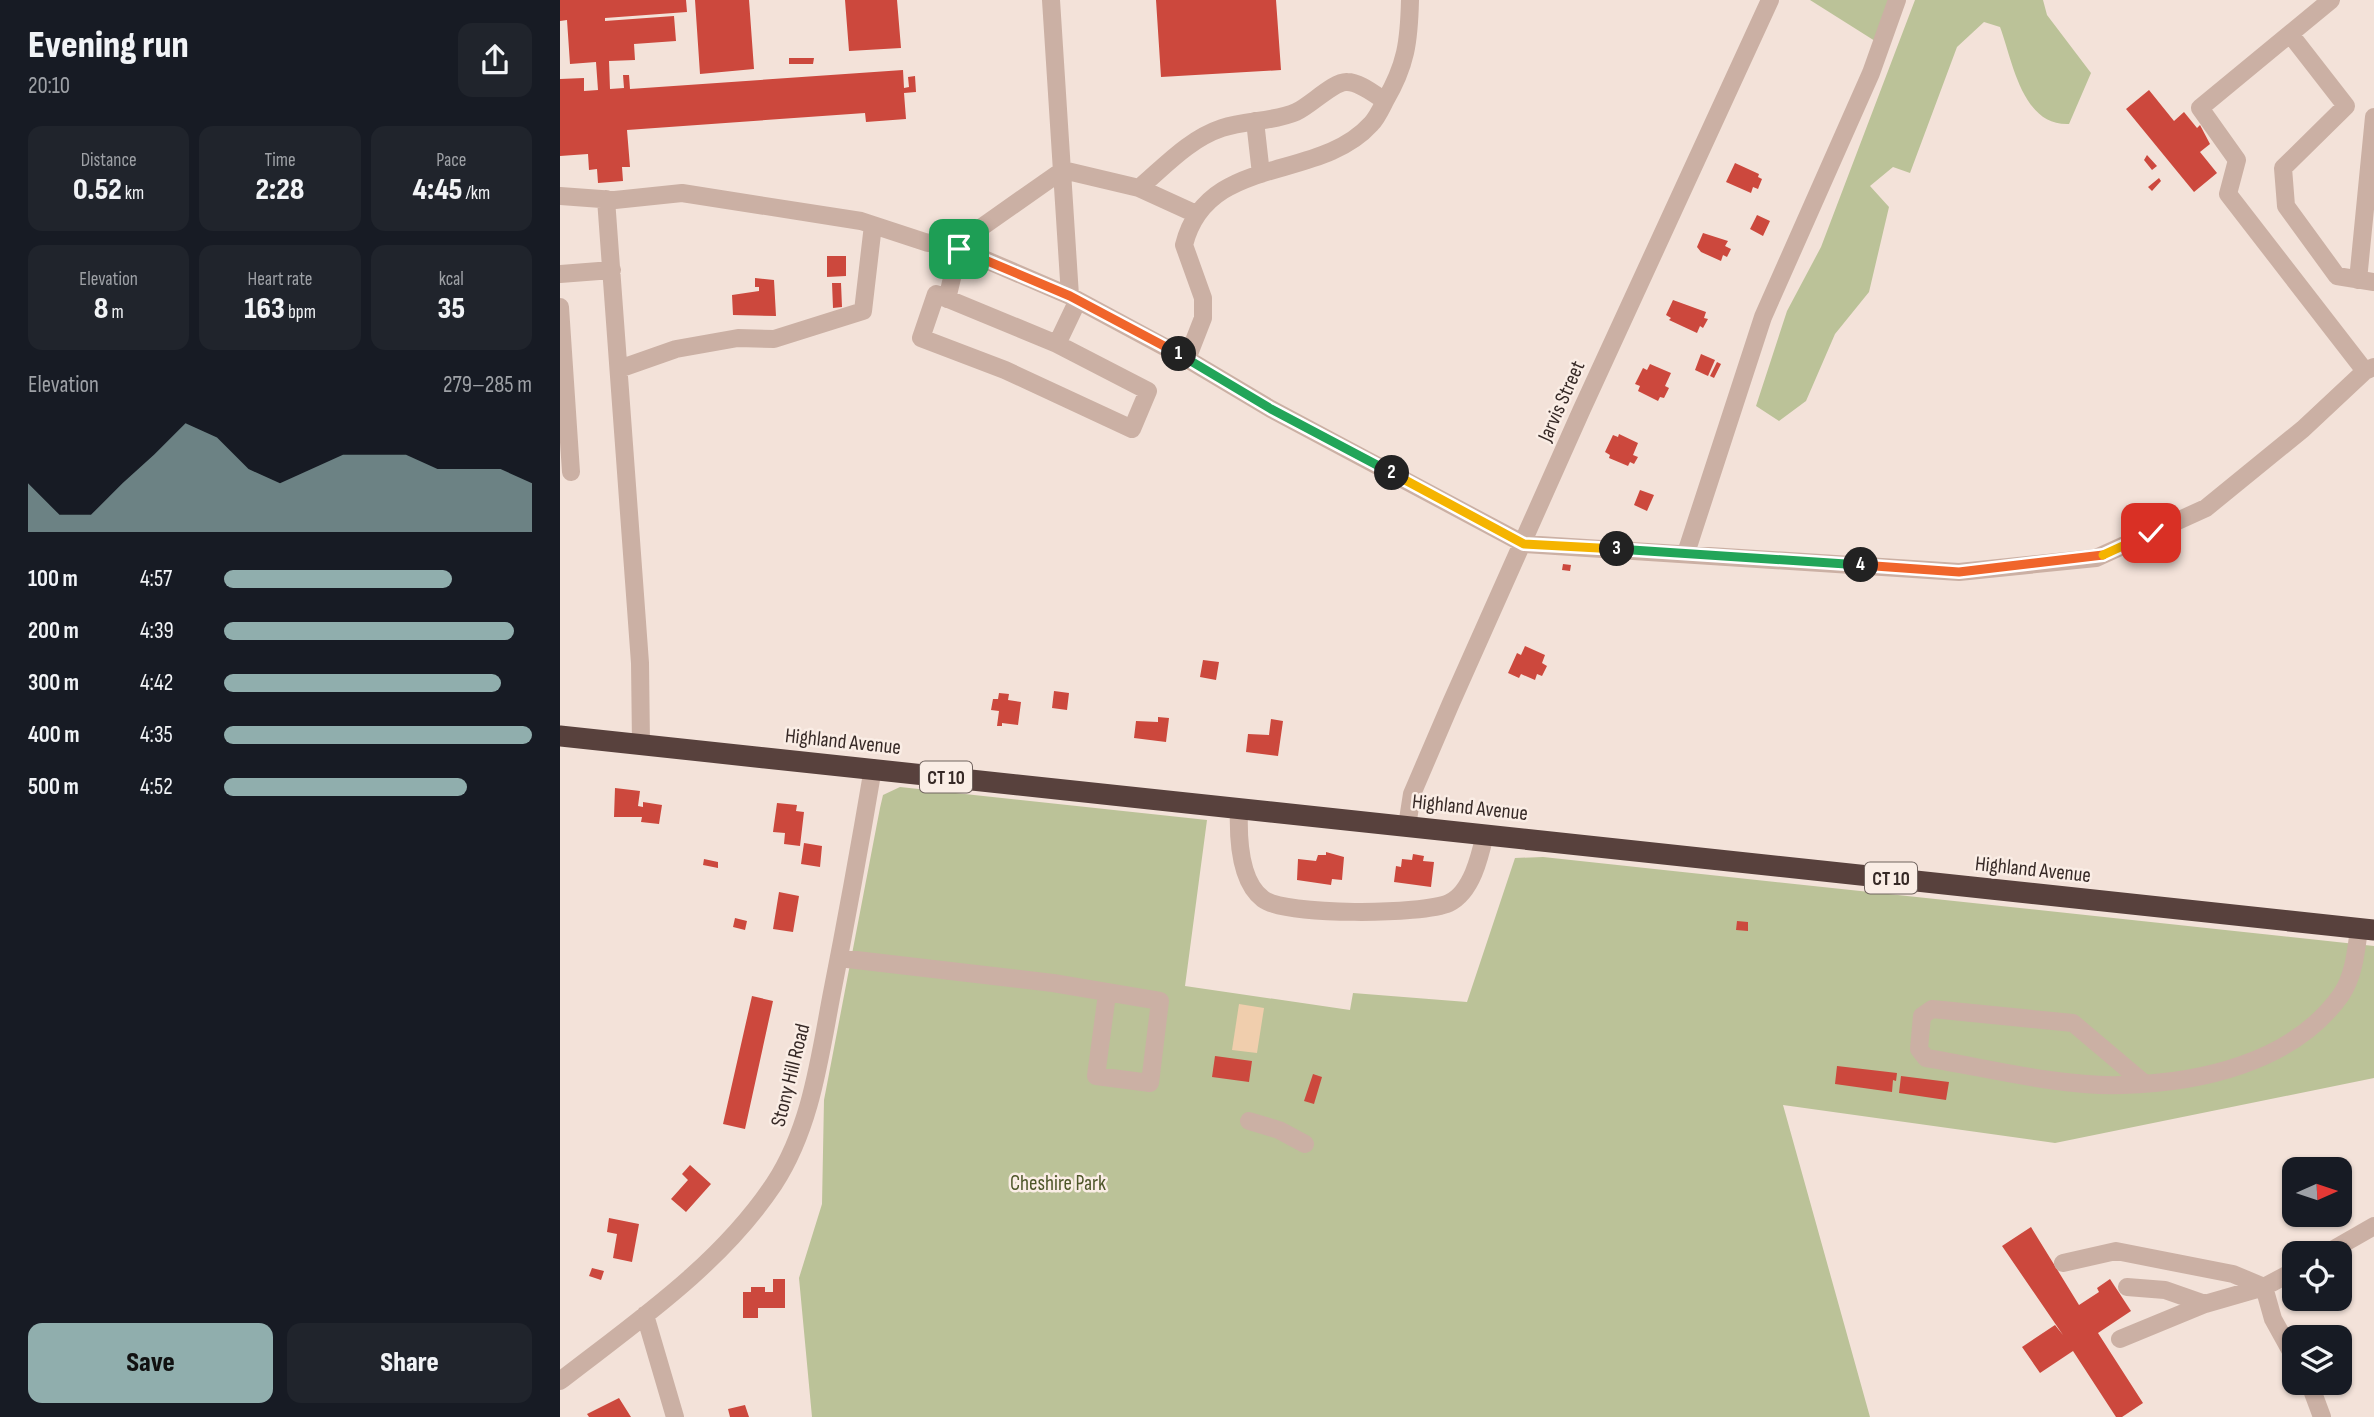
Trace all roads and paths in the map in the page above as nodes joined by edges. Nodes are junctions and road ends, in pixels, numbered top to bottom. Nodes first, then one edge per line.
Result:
1 (1051, 0) edge
2 (1410, 0) edge
3 (1770, 0) edge
4 (1897, 0) edge
5 (2331, 0) edge
6 (2290, 34) junction
7 (1385, 101) junction
8 (2346, 106) junction
9 (2374, 109) edge
10 (2374, 117) edge
11 (1255, 121) junction
12 (1063, 170) junction
13 (1261, 174) junction
14 (1139, 188) junction
15 (560, 197) edge
16 (606, 199) junction
17 (1196, 214) junction
18 (873, 225) junction
19 (942, 241) junction
20 (959, 249) junction
21 (612, 270) junction
22 (560, 274) edge
23 (2366, 281) edge
24 (1074, 298) junction
25 (947, 299) junction
26 (560, 307) edge
27 (1057, 344) junction
28 (1187, 359) junction
29 (619, 369) junction
30 (2369, 369) edge
31 (570, 472) dead end
32 (1524, 544) junction
33 (1686, 553) junction
34 (560, 736) edge
35 (641, 744) junction
36 (873, 768) junction
37 (1239, 809) junction
38 (1407, 826) junction
39 (1485, 834) junction
40 (2367, 930) edge
41 (839, 958) junction
42 (1107, 994) junction
43 (2144, 1083) junction
44 (1249, 1121) dead end
45 (1305, 1144) dead end
46 (2374, 1226) edge
47 (2348, 1241) edge
48 (2063, 1263) dead end
49 (2282, 1277) edge
50 (2127, 1287) dead end
51 (2264, 1287) junction
52 (2205, 1304) junction
53 (645, 1315) junction
54 (2282, 1335) edge
55 (2120, 1339) dead end
56 (560, 1381) edge
57 (2314, 1395) edge
58 (675, 1417) edge
59 (2322, 1417) edge

1 - 12 street
2 - 7 street
3 - 32 street, Jarvis Street
4 - 33 street
5 - 6 street
6 - 8 street
6 - 30 street
7 - 11 street
7 - 13 street
8 - 9 street
8 - 23 street
10 - 23 street
11 - 13 street
11 - 14 street
12 - 14 street
12 - 19 street
12 - 24 street
13 - 17 street
14 - 17 street
15 - 16 street
16 - 18 street
16 - 21 street
17 - 28 street
18 - 19 street
18 - 29 street
19 - 20 street
20 - 24 street
20 - 25 street
21 - 22 street
21 - 29 street
24 - 27 street
24 - 28 street
25 - 27 street
25 - 27 street
26 - 31 street
28 - 32 street
29 - 35 street
30 - 33 street
32 - 33 street
32 - 38 street, Jarvis Street
34 - 35 highway, Highland Avenue / CT 10
35 - 36 highway, Highland Avenue / CT 10
36 - 37 highway, Highland Avenue / CT 10
36 - 41 street, Stony Hill Road
37 - 38 highway, Highland Avenue / CT 10
37 - 39 street
38 - 39 highway, Highland Avenue / CT 10
39 - 40 highway, Highland Avenue / CT 10
40 - 43 street
41 - 42 street
41 - 53 street, Stony Hill Road
42 - 42 street
43 - 43 street
44 - 45 street
46 - 47 street
48 - 51 street
49 - 51 street
50 - 52 street
51 - 52 street
51 - 54 street
52 - 55 street
53 - 56 street, Stony Hill Road
53 - 58 street
57 - 59 street

